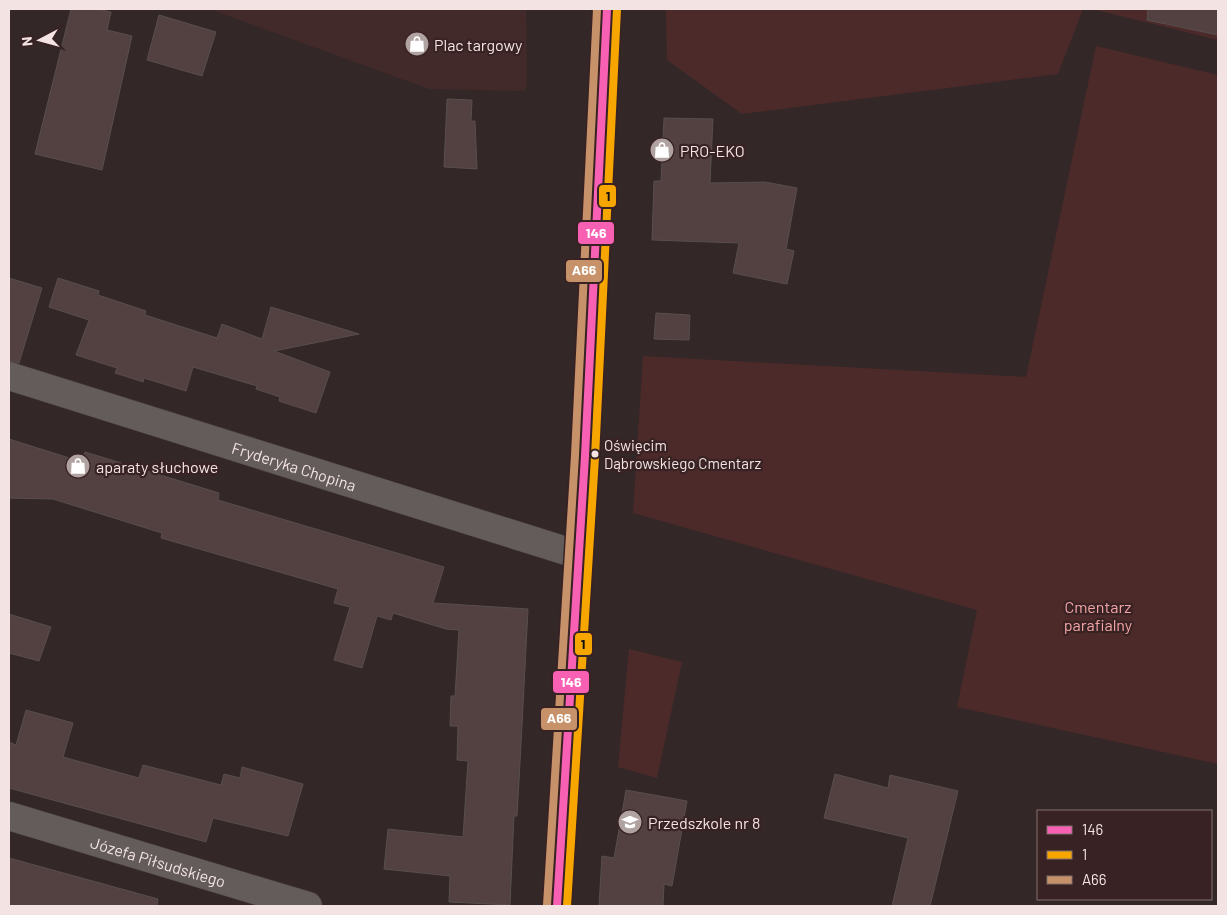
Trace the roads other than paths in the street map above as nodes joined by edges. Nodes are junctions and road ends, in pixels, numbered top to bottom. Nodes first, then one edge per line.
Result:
1 (607, 9) edge
2 (9, 376) edge
3 (578, 555) junction
4 (9, 816) edge
5 (308, 906) edge
6 (557, 906) edge

1 - 3 street
2 - 3 street, Fryderyka Chopina
3 - 6 street
4 - 5 street, Józefa Piłsudskiego

